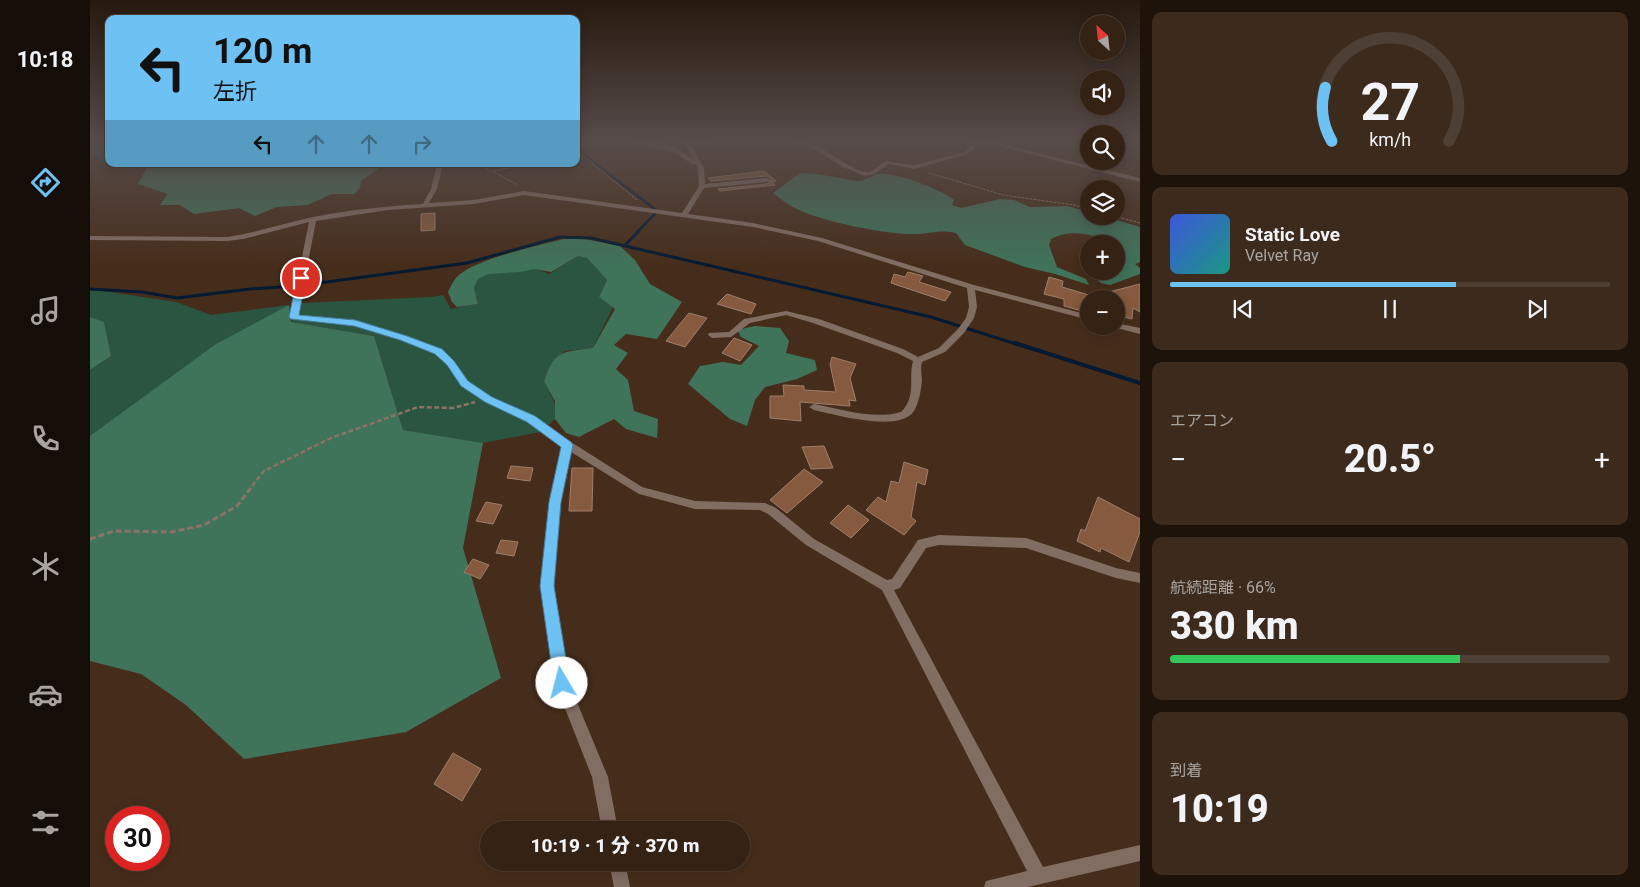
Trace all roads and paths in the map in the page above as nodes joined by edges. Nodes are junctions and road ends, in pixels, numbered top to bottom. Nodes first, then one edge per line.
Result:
1 (435, 183) edge
2 (515, 183) edge
3 (616, 183) edge
4 (730, 183) edge
5 (966, 183) edge
6 (702, 186) joint
7 (524, 193) junction
8 (425, 204) junction
9 (1080, 207) edge
10 (647, 211) junction
11 (684, 215) junction
12 (313, 219) junction
13 (1125, 219) edge
14 (1140, 223) edge
15 (90, 238) edge
16 (971, 287) junction
17 (1080, 316) edge
18 (1125, 327) edge
19 (1140, 331) edge
20 (712, 335) dead end
21 (918, 360) junction
22 (488, 400) junction
23 (814, 407) dead end
24 (567, 445) junction
25 (90, 538) edge
26 (1140, 578) edge
27 (886, 586) junction
28 (608, 821) edge
29 (1140, 853) edge
30 (619, 871) edge
31 (1039, 876) junction
32 (622, 887) edge
33 (992, 887) edge

1 - 8 street
2 - 7 path
3 - 10 path
4 - 6 street
5 - 9 path
6 - 11 street
7 - 8 street
7 - 10 street
8 - 12 street
10 - 11 street
11 - 16 street
12 - 15 street
12 - 22 street
13 - 14 path
16 - 17 street
16 - 21 street
18 - 19 street
20 - 21 street
21 - 23 street
22 - 24 street
22 - 25 path
24 - 27 street
24 - 28 street
26 - 27 street
27 - 31 street
29 - 31 street
30 - 32 street
31 - 33 street

